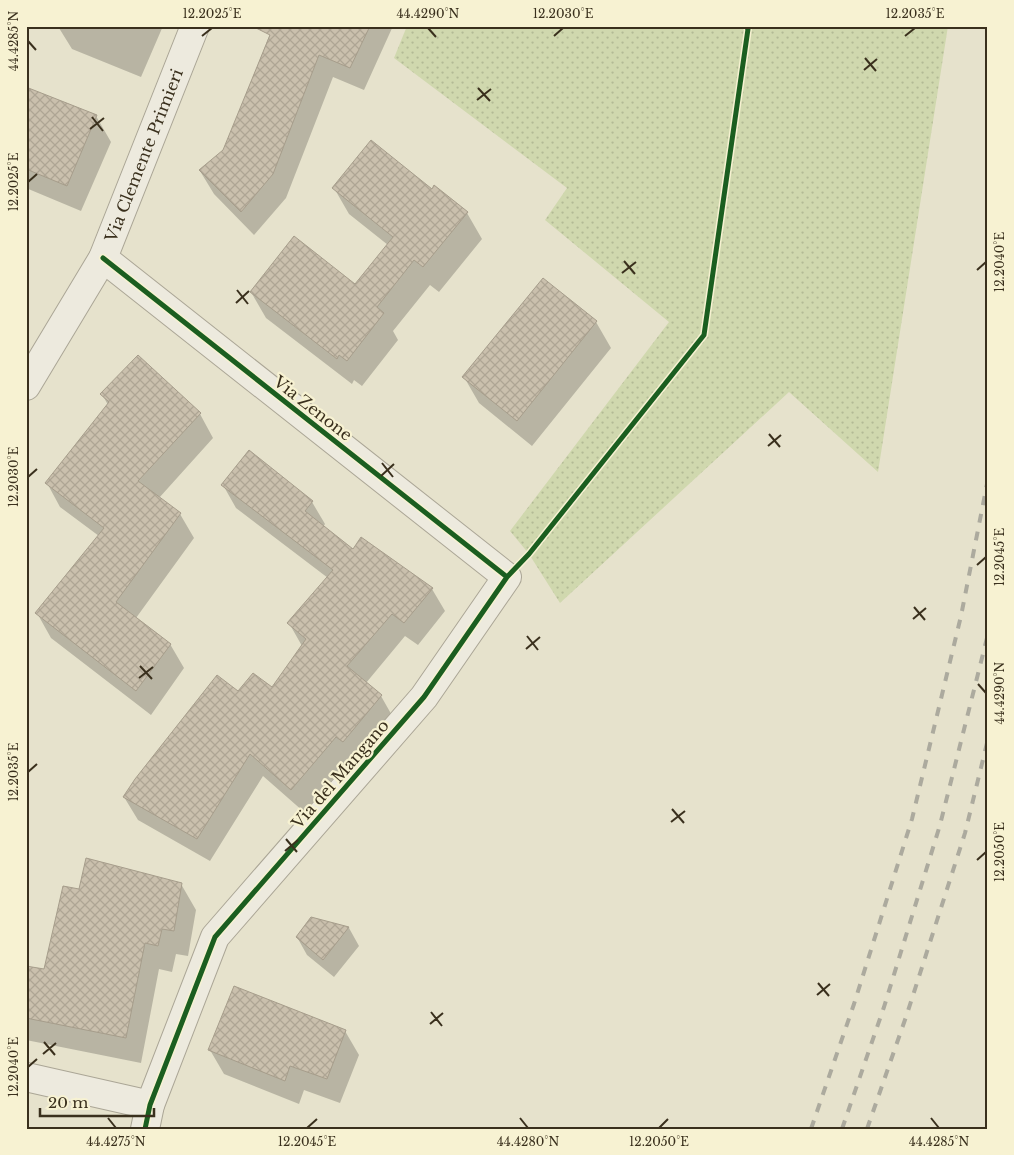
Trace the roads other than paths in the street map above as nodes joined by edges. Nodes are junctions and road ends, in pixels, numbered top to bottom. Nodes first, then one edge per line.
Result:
1 (196, 26) edge
2 (103, 258) junction
3 (26, 386) edge
4 (507, 577) joint
5 (26, 1077) edge
6 (147, 1117) edge

1 - 2 street, Via Clemente Primieri
2 - 3 street, Via Clemente Primieri
2 - 4 street, Via Zenone
4 - 6 street, Via del Mangano
5 - 6 street

